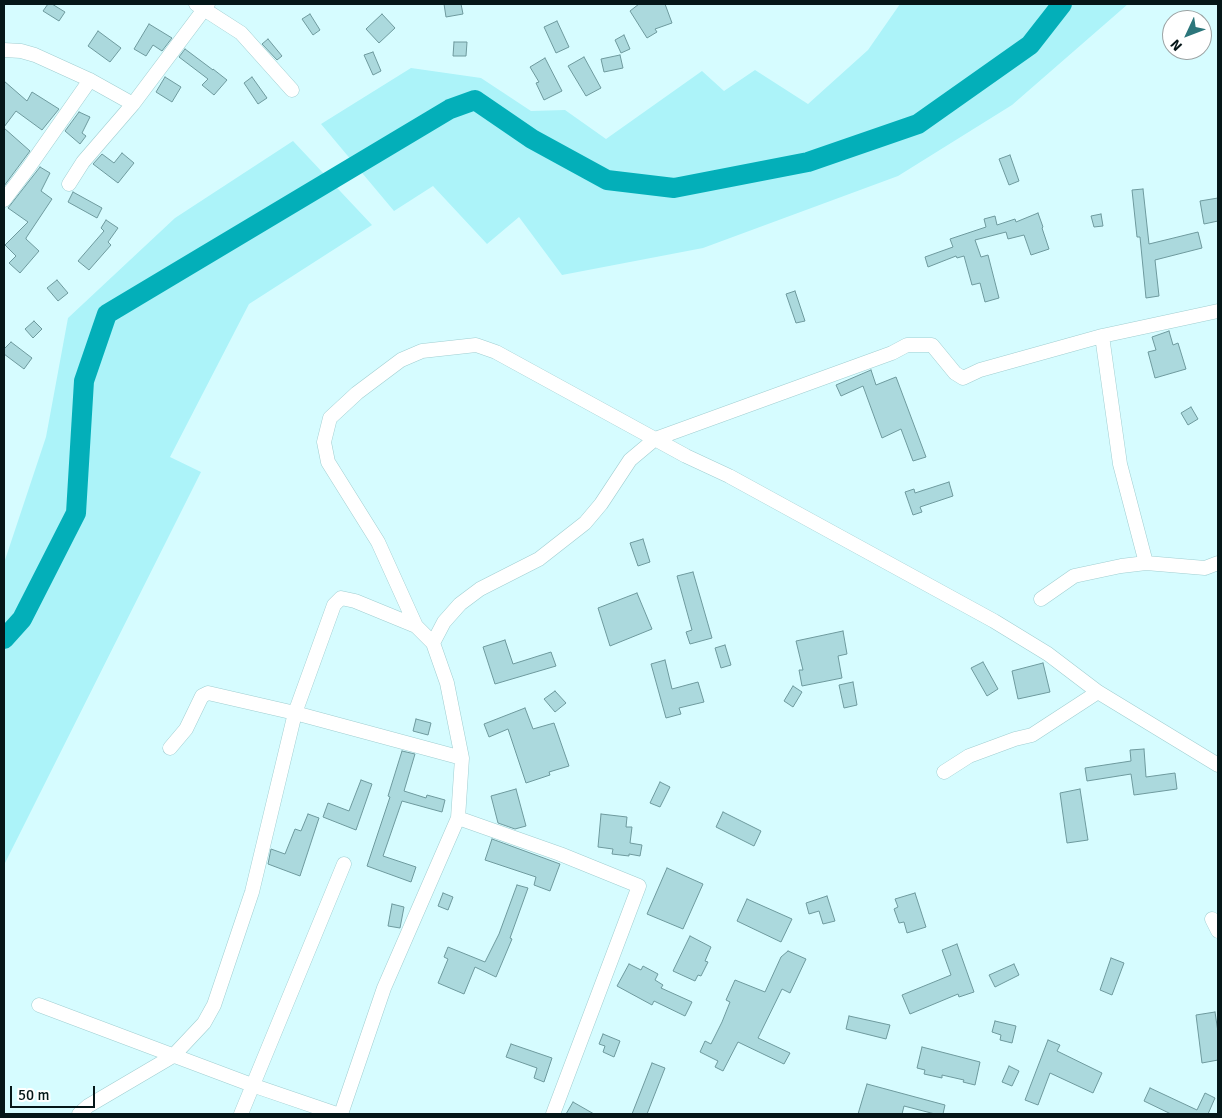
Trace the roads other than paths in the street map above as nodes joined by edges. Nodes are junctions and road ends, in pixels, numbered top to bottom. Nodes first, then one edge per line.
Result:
1 (202, 5) edge
2 (4, 50) edge
3 (90, 80) junction
4 (292, 90) dead end
5 (133, 104) junction
6 (69, 184) dead end
7 (4, 200) edge
8 (1218, 311) edge
9 (1102, 336) junction
10 (655, 439) junction
11 (1146, 563) junction
12 (1218, 563) edge
13 (1041, 599) dead end
14 (416, 626) junction
15 (433, 643) junction
16 (1098, 692) junction
17 (295, 713) junction
18 (170, 748) dead end
19 (462, 758) junction
20 (1218, 765) edge
21 (944, 772) dead end
22 (458, 818) junction
23 (344, 864) dead end
24 (39, 1005) dead end
25 (173, 1056) junction
26 (252, 1085) junction
27 (78, 1114) edge
28 (241, 1114) edge
29 (337, 1114) edge
30 (341, 1114) edge
31 (553, 1114) edge

1 - 4 street
1 - 5 street
2 - 3 street
3 - 5 street
3 - 7 street
5 - 6 street
8 - 9 street
9 - 10 street
9 - 11 street
10 - 14 street
10 - 15 street
10 - 16 street
11 - 12 street
11 - 13 street
14 - 15 street
14 - 17 street
15 - 19 street
16 - 20 street
16 - 21 street
17 - 18 street
17 - 19 street
17 - 25 street
19 - 22 street
22 - 30 street
22 - 31 street
23 - 26 street
24 - 25 street
25 - 26 street
25 - 27 street
26 - 28 street
26 - 29 street

